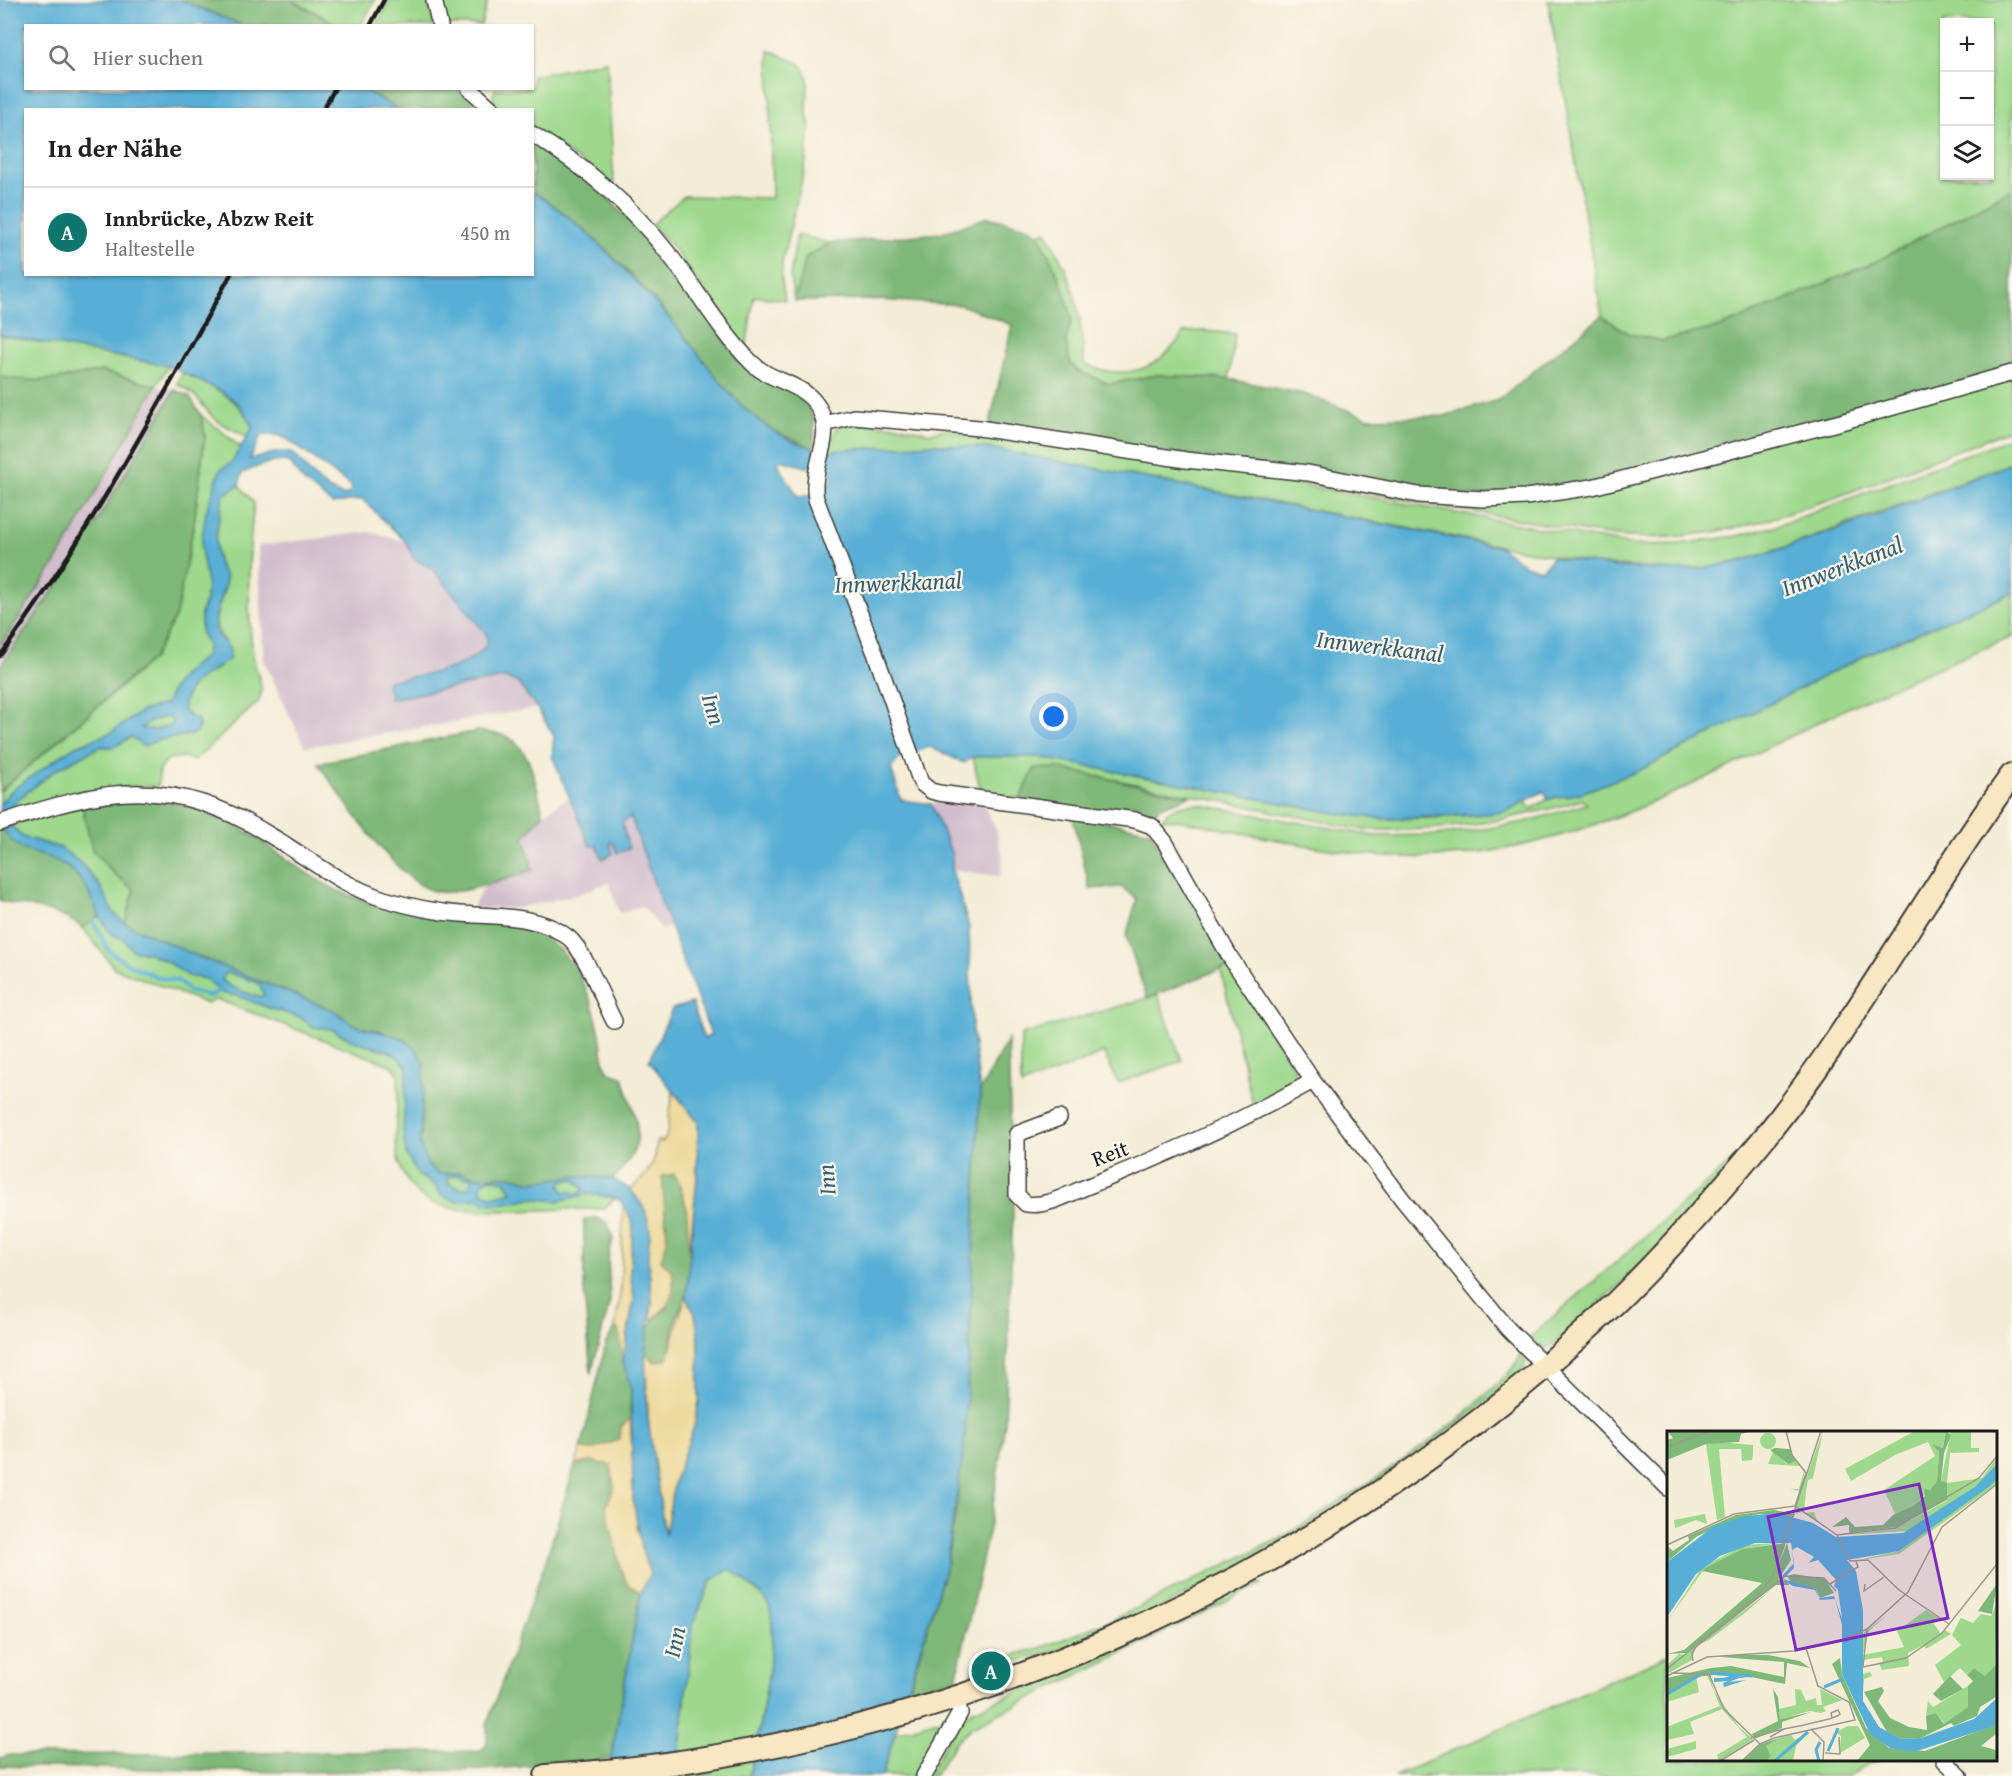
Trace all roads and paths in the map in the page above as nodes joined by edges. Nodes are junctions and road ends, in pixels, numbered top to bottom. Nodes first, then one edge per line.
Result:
1 (434, 0) edge
2 (440, 24) edge
3 (471, 90) edge
4 (491, 108) edge
5 (534, 135) edge
6 (2012, 373) edge
7 (824, 424) junction
8 (2012, 775) edge
9 (0, 823) edge
10 (614, 1022) dead end
11 (1313, 1081) junction
12 (1059, 1118) dead end
13 (1545, 1366) junction
14 (1667, 1487) edge
15 (957, 1699) junction
16 (1945, 1761) edge
17 (546, 1776) edge
18 (924, 1776) edge
19 (1960, 1776) edge

1 - 2 street
3 - 4 street
5 - 7 street
6 - 7 street
7 - 11 street
8 - 13 street
9 - 10 street
11 - 12 street, Reit
11 - 13 street
13 - 14 street
13 - 15 street
15 - 17 street
15 - 18 street
16 - 19 street

